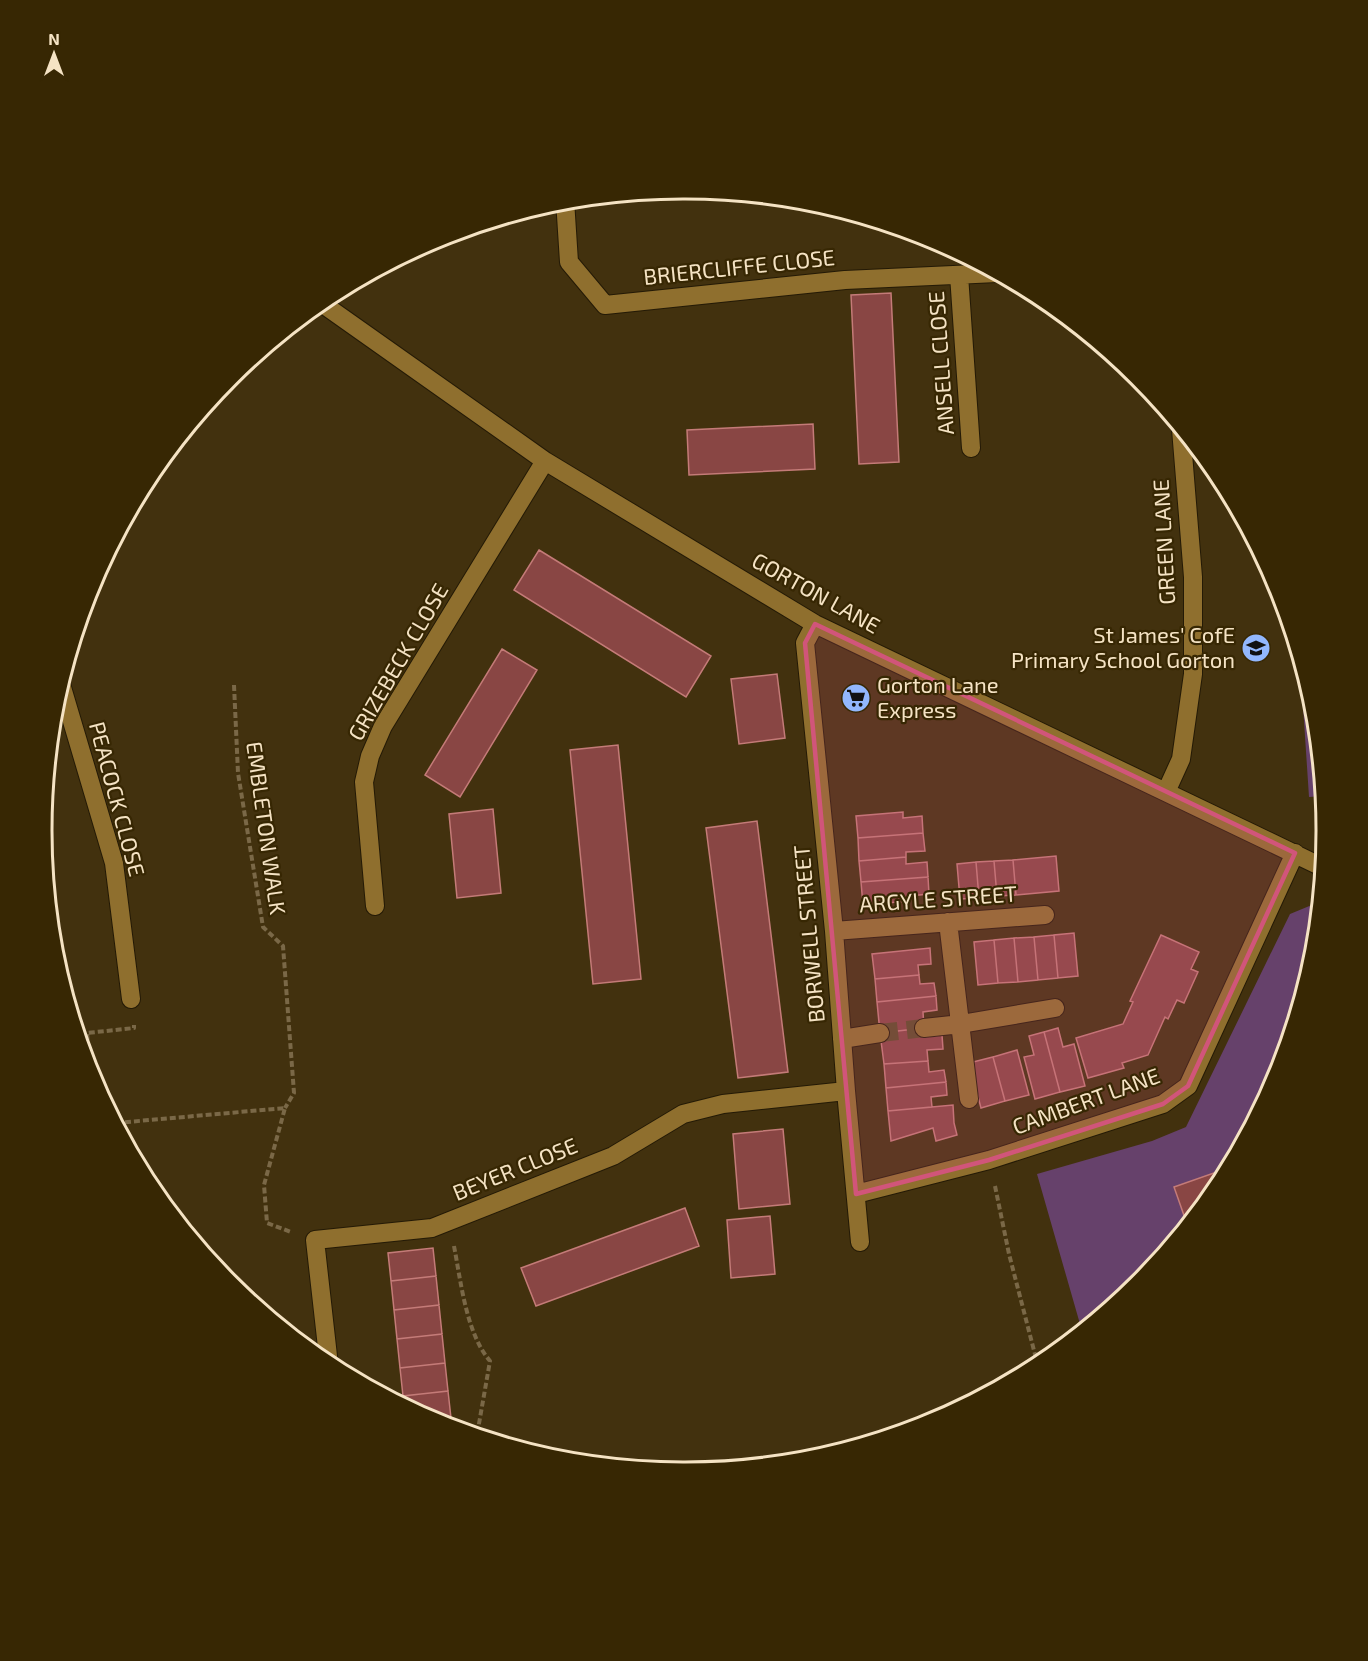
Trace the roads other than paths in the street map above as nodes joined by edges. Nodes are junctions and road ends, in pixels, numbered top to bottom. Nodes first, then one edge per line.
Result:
1 (566, 210) edge
2 (981, 274) edge
3 (960, 275) junction
4 (329, 308) edge
5 (1182, 442) edge
6 (970, 448) dead end
7 (1192, 456) edge
8 (1183, 458) junction
9 (545, 461) junction
10 (815, 624) junction
11 (66, 702) edge
12 (1166, 792) junction
13 (1295, 853) junction
14 (1314, 863) edge
15 (375, 906) dead end
16 (1045, 915) dead end
17 (948, 922) junction
18 (834, 931) junction
19 (131, 999) road end
20 (1055, 1008) dead end
21 (961, 1024) junction
22 (924, 1028) tunnel mouth
23 (880, 1032) tunnel mouth
24 (842, 1039) junction
25 (846, 1091) junction
26 (969, 1099) dead end
27 (856, 1194) junction
28 (860, 1242) dead end
29 (328, 1352) edge

1 - 3 street, BRIERCLIFFE CLOSE
2 - 3 street, BRIERCLIFFE CLOSE
3 - 6 street, ANSELL CLOSE
4 - 9 street, GORTON LANE
5 - 8 street, GREEN LANE
7 - 8 street
8 - 12 street, GREEN LANE
9 - 10 street, GORTON LANE
9 - 15 street, GRIZEBECK CLOSE
10 - 12 street, GORTON LANE
10 - 18 street, BORWELL STREET
11 - 19 street, PEACOCK CLOSE
12 - 13 street, GORTON LANE
13 - 14 street, GORTON LANE
13 - 27 street, CAMBERT LANE
16 - 17 street, ARGYLE STREET
17 - 18 street, ARGYLE STREET
17 - 21 street
18 - 24 street, BORWELL STREET
20 - 21 street
21 - 22 street
21 - 26 street
23 - 24 street
24 - 25 street, BORWELL STREET
25 - 27 street, BORWELL STREET
25 - 29 street, BEYER CLOSE
27 - 28 street, BORWELL STREET

